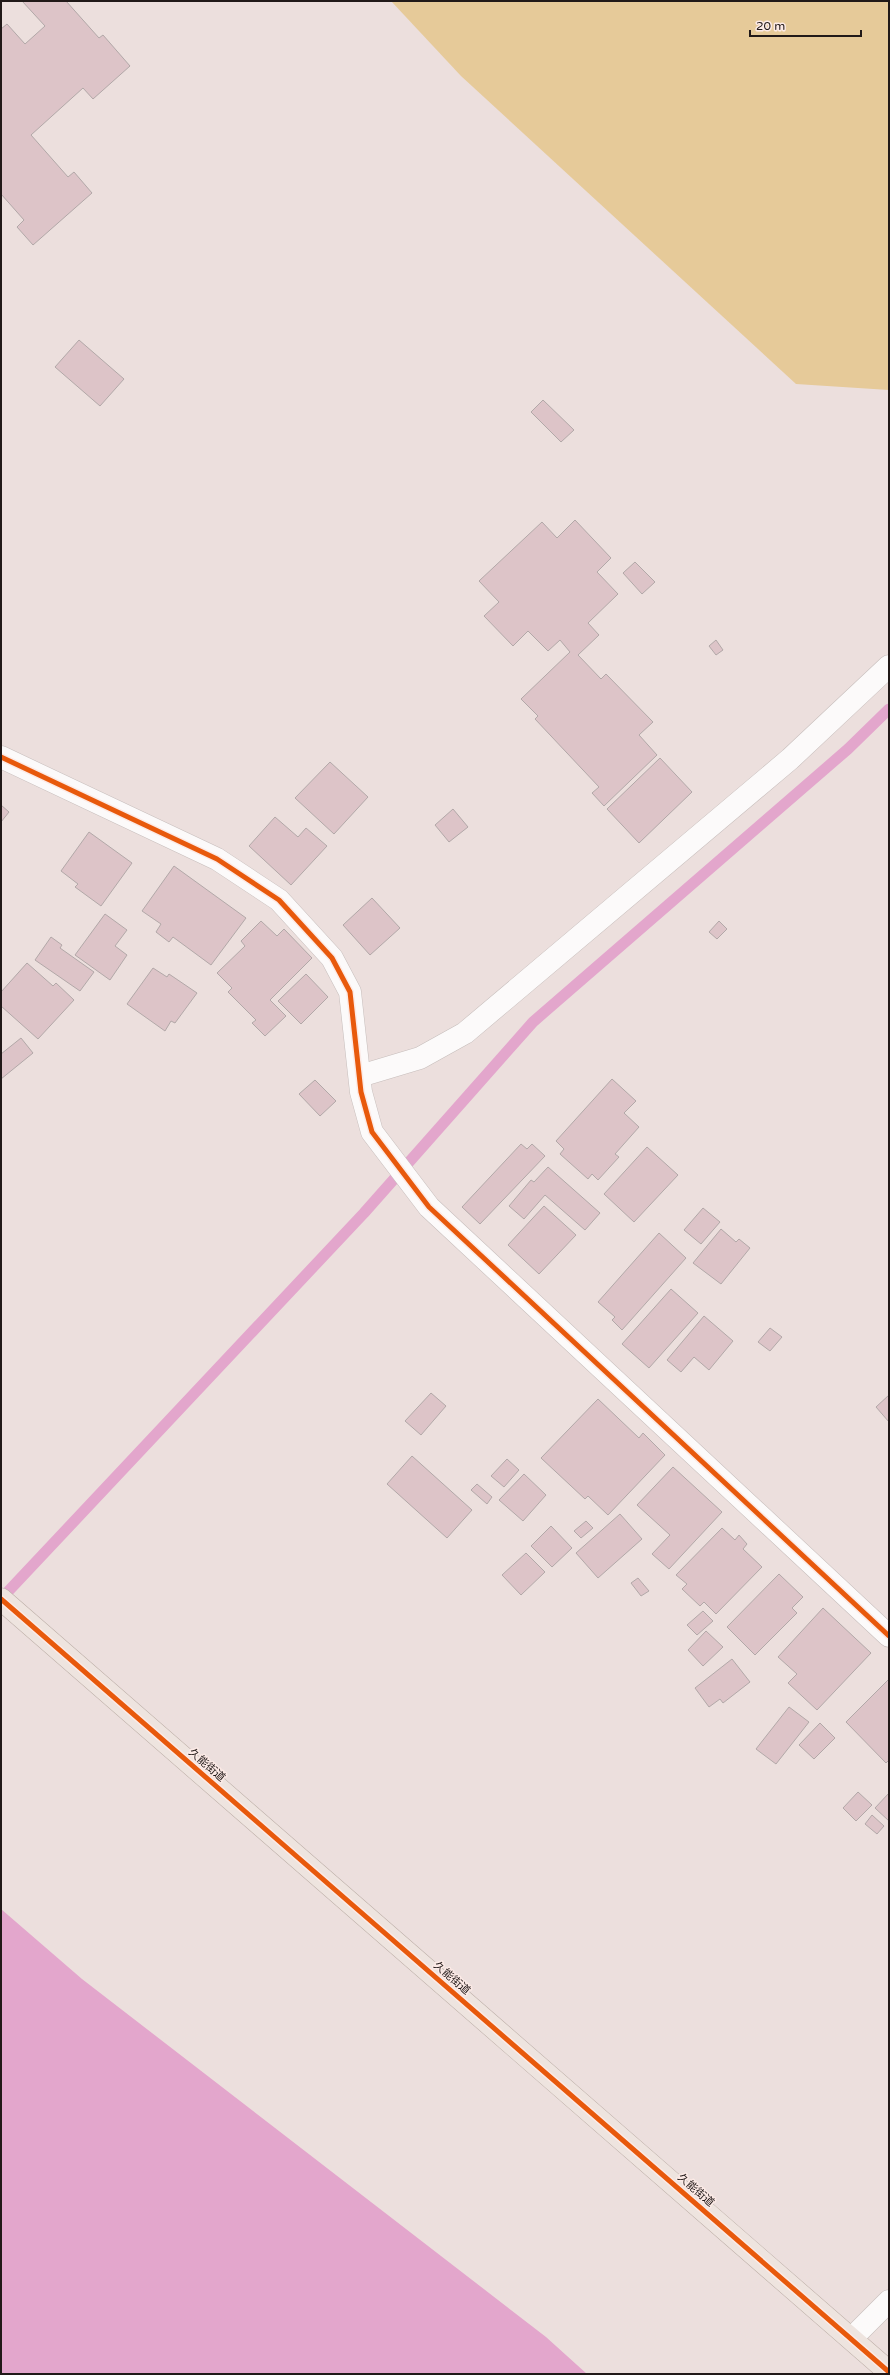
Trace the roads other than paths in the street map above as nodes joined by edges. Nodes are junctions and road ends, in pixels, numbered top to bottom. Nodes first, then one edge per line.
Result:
1 (889, 666) edge
2 (1, 757) edge
3 (360, 1076) junction
4 (1, 1599) edge
5 (889, 1636) edge
6 (889, 2301) edge
7 (852, 2338) junction
8 (889, 2372) edge

1 - 3 street
2 - 3 street
3 - 5 street
4 - 7 highway, 久能街道
6 - 7 street
7 - 8 highway, 久能街道

